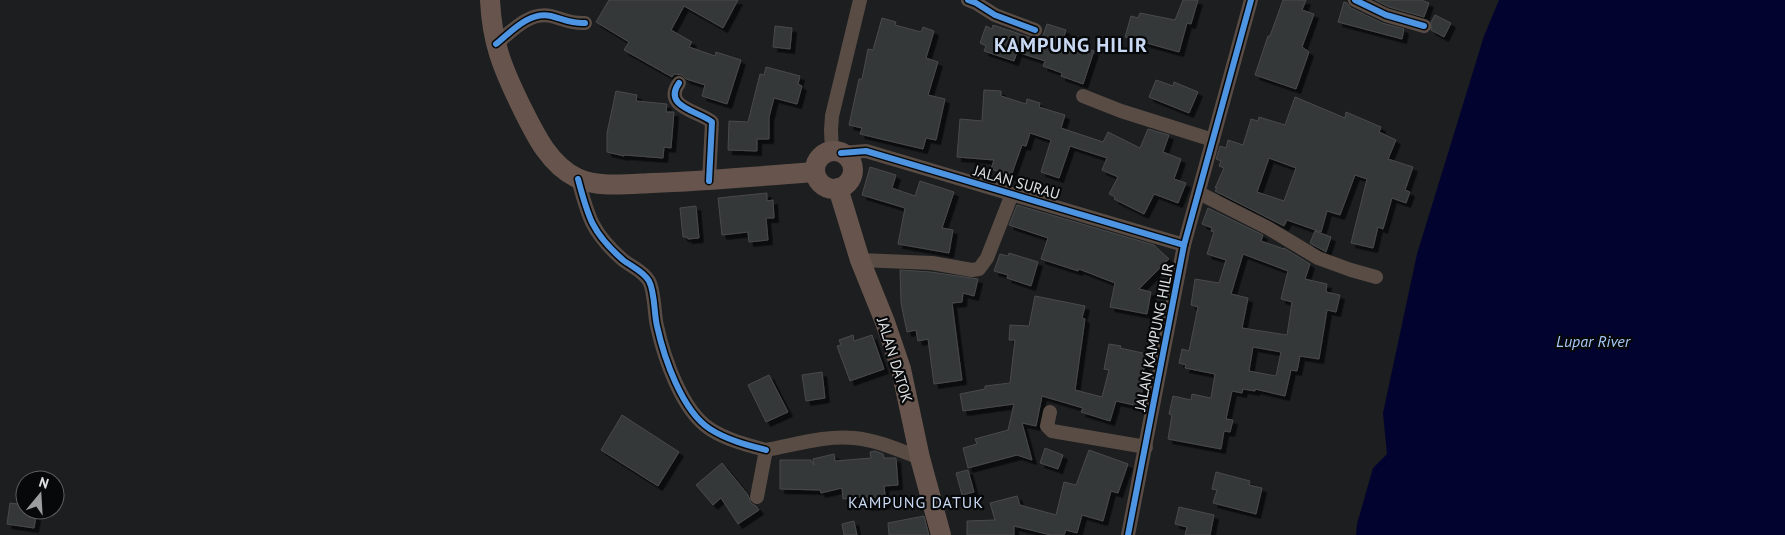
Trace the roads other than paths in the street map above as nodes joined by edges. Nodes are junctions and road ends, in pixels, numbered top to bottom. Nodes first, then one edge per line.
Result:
1 (490, 0) edge
2 (860, 0) edge
3 (968, 0) edge
4 (1251, 0) edge
5 (1355, 0) edge
6 (586, 23) dead end
7 (1424, 26) dead end
8 (1035, 30) dead end
9 (496, 44) junction
10 (679, 83) dead end
11 (1083, 96) dead end
12 (1213, 140) junction
13 (836, 152) junction
14 (815, 172) junction
15 (578, 179) junction
16 (709, 180) junction
17 (838, 188) junction
18 (1198, 193) junction
19 (1012, 194) junction
20 (1184, 245) junction
21 (860, 260) junction
22 (1376, 277) dead end
23 (1050, 412) dead end
24 (1146, 447) junction
25 (766, 450) junction
26 (920, 458) junction
27 (758, 497) dead end
28 (940, 535) edge
29 (1128, 535) edge

1 - 9 main road
2 - 13 street
3 - 8 street
4 - 12 street, JALAN KAMPUNG HILIR
5 - 7 street
6 - 9 street
9 - 15 main road
10 - 16 street
11 - 12 street
12 - 18 street, JALAN KAMPUNG HILIR
13 - 14 main road
13 - 17 main road
13 - 19 street, JALAN SURAU
14 - 16 main road
14 - 17 main road
15 - 16 main road
15 - 25 street
17 - 21 main road, JALAN DATOK
18 - 20 street, JALAN KAMPUNG HILIR
18 - 22 street
19 - 20 street, JALAN SURAU
19 - 21 street
20 - 24 street, JALAN KAMPUNG HILIR
21 - 26 main road, JALAN DATOK
23 - 24 street
24 - 29 street, JALAN KAMPUNG HILIR
25 - 26 street
25 - 27 street
26 - 28 main road, JALAN DATOK

